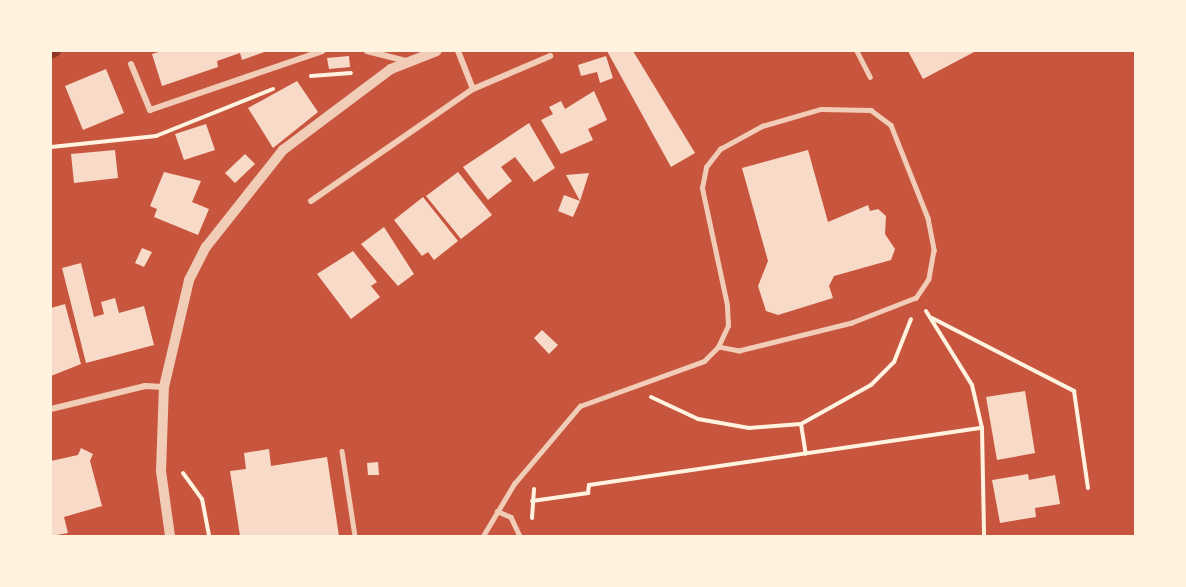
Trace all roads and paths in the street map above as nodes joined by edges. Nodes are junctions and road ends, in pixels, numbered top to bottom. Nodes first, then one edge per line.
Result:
1 (322, 51) edge
2 (367, 51) edge
3 (436, 51) edge
4 (458, 51) edge
5 (857, 51) edge
6 (550, 56) dead end
7 (407, 62) junction
8 (130, 64) dead end
9 (390, 69) junction
10 (304, 77) dead end
11 (870, 77) dead end
12 (286, 83) dead end
13 (473, 89) junction
14 (51, 147) edge
15 (311, 201) dead end
16 (916, 298) junction
17 (932, 318) junction
18 (718, 347) junction
19 (637, 385) junction
20 (164, 387) junction
21 (51, 409) edge
22 (801, 424) junction
23 (982, 428) junction
24 (342, 451) dead end
25 (539, 453) junction
26 (806, 454) junction
27 (179, 467) dead end
28 (1088, 488) dead end
29 (532, 501) junction
30 (497, 511) junction
31 (532, 525) dead end
32 (170, 536) edge
33 (209, 536) edge
34 (355, 536) edge
35 (483, 536) edge
36 (520, 536) edge
37 (984, 536) edge

1 - 8 street
2 - 7 street
3 - 7 street
4 - 13 street
5 - 11 lane
6 - 13 street
7 - 9 street
9 - 10 path
9 - 20 street
12 - 14 path
13 - 15 street
16 - 17 path
16 - 18 lane
16 - 18 lane
16 - 22 path
17 - 23 path
17 - 28 path
18 - 19 lane
19 - 22 path
19 - 25 lane
20 - 21 street
20 - 32 street
22 - 26 path
23 - 26 path
23 - 37 path
24 - 34 lane
25 - 29 path
25 - 30 lane
26 - 29 path
27 - 33 path
29 - 31 path
30 - 35 lane
30 - 36 lane

